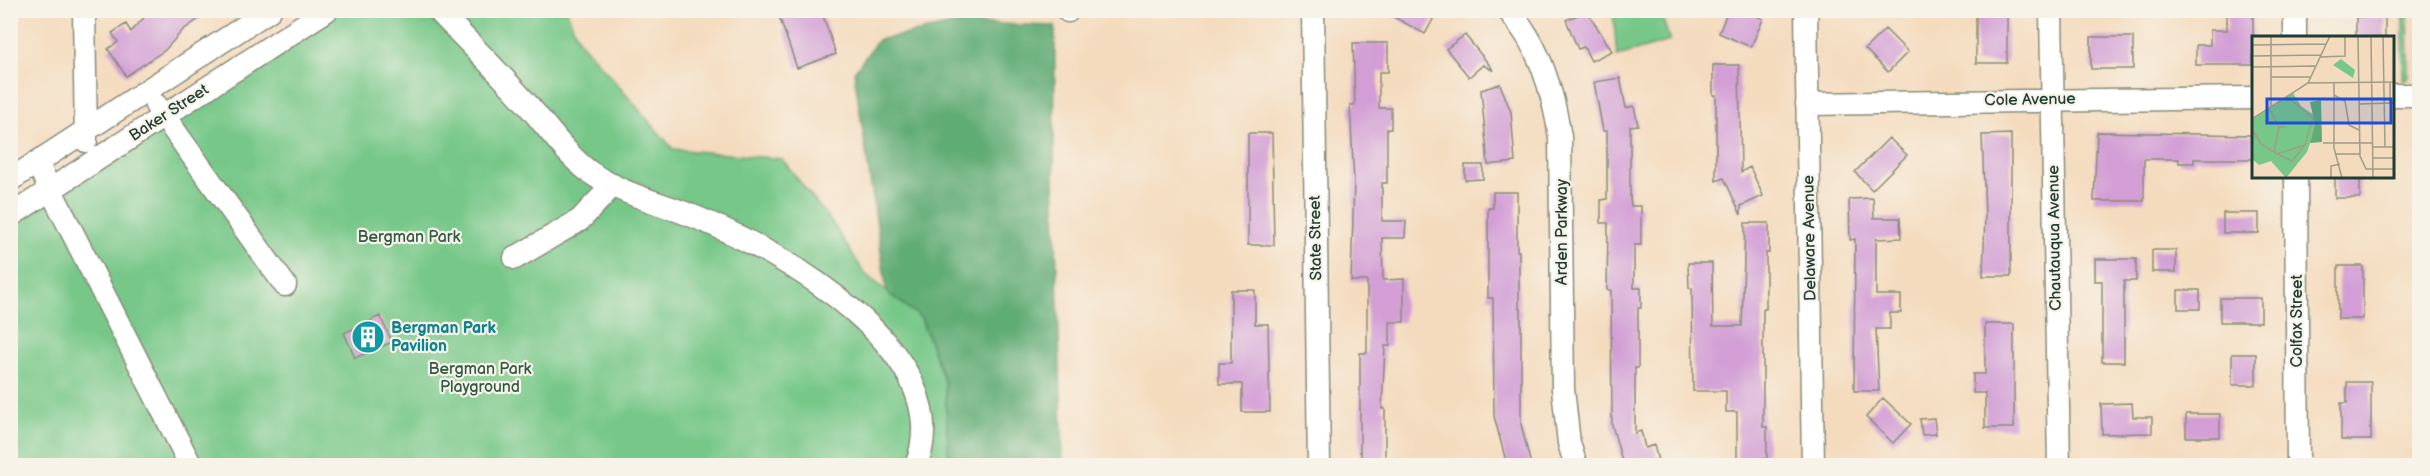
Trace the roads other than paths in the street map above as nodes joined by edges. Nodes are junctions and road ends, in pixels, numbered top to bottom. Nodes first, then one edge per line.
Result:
1 (84, 10) edge
2 (270, 10) edge
3 (327, 10) edge
4 (438, 10) edge
5 (1313, 10) edge
6 (1508, 10) edge
7 (1806, 10) edge
8 (2052, 10) edge
9 (2295, 10) edge
10 (2295, 36) edge
11 (147, 91) junction
12 (2394, 95) edge
13 (2420, 95) edge
14 (2252, 98) edge
15 (2053, 100) junction
16 (1808, 104) junction
17 (165, 116) junction
18 (86, 131) junction
19 (37, 163) junction
20 (86, 167) junction
21 (2296, 178) edge
22 (10, 180) edge
23 (613, 185) junction
24 (51, 190) junction
25 (10, 216) edge
26 (515, 258) dead end
27 (285, 285) dead end
28 (191, 465) edge
29 (916, 465) edge
30 (1319, 465) edge
31 (1576, 465) edge
32 (1813, 465) edge
33 (2059, 465) edge
34 (2298, 465) edge

1 - 18 street
2 - 11 street, Baker Street
3 - 17 street, Baker Street
4 - 23 street
5 - 30 street, State Street
6 - 31 street, Arden Parkway
7 - 16 street, Delaware Avenue
8 - 15 street, Chautauqua Avenue
9 - 10 street
11 - 17 street
11 - 18 street, Baker Street
12 - 13 street
14 - 15 street, Cole Avenue
15 - 16 street, Cole Avenue
15 - 33 street, Chautauqua Avenue
16 - 32 street, Delaware Avenue
17 - 20 street, Baker Street
17 - 27 street
18 - 19 street, Baker Street
18 - 20 street
19 - 22 street, Baker Street
19 - 24 street
20 - 24 street, Baker Street
21 - 34 street, Colfax Street
23 - 26 street
23 - 29 street
24 - 25 street, Baker Street
24 - 28 street

